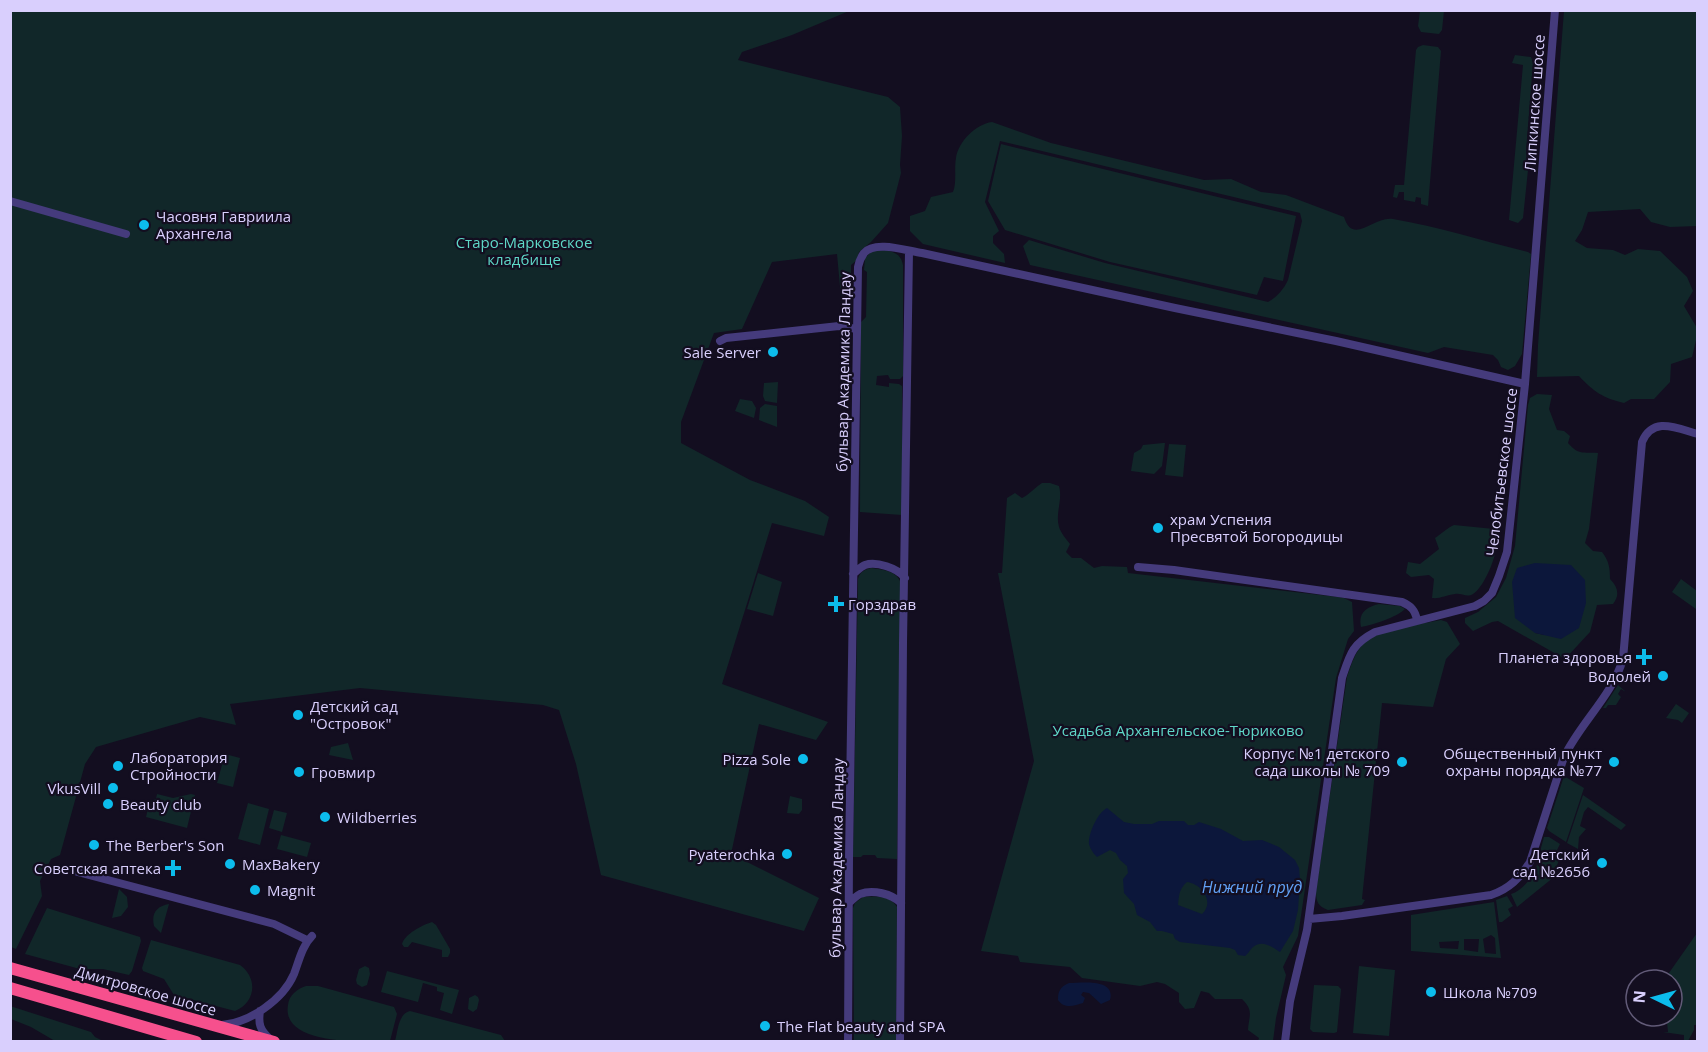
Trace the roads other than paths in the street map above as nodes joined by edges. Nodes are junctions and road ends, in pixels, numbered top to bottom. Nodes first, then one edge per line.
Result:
1 (1555, 10) edge
2 (1541, 197) joint
3 (10, 201) edge
4 (126, 234) dead end
5 (909, 251) junction
6 (857, 328) junction
7 (720, 341) dead end
8 (1525, 384) junction
9 (1698, 434) edge
10 (1138, 567) dead end
11 (853, 574) junction
12 (905, 578) junction
13 (1417, 620) junction
14 (70, 870) dead end
15 (849, 903) junction
16 (901, 903) junction
17 (1309, 919) junction
18 (10, 966) edge
19 (10, 988) edge
20 (260, 1011) junction
21 (217, 1026) junction
22 (196, 1041) edge
23 (273, 1041) edge
24 (849, 1041) edge
25 (900, 1041) edge
26 (1285, 1041) edge

1 - 2 street, Липкинское шоссе
2 - 8 street, Челобитьевское шоссе
3 - 4 street
5 - 6 street, бульвар Академика Ландау
5 - 8 street
5 - 12 street
6 - 7 street
6 - 11 street, бульвар Академика Ландау
8 - 13 street, Челобитьевское шоссе
9 - 17 street
10 - 13 street
11 - 12 street
11 - 15 street, бульвар Академика Ландау
12 - 16 street
13 - 17 street, Челобитьевское шоссе
14 - 20 street
15 - 16 street
15 - 24 street, бульвар Академика Ландау
16 - 25 street
17 - 26 street, Челобитьевское шоссе
18 - 21 highway, Дмитровское шоссе
19 - 22 highway
20 - 21 street
20 - 23 street
21 - 23 highway, Дмитровское шоссе

